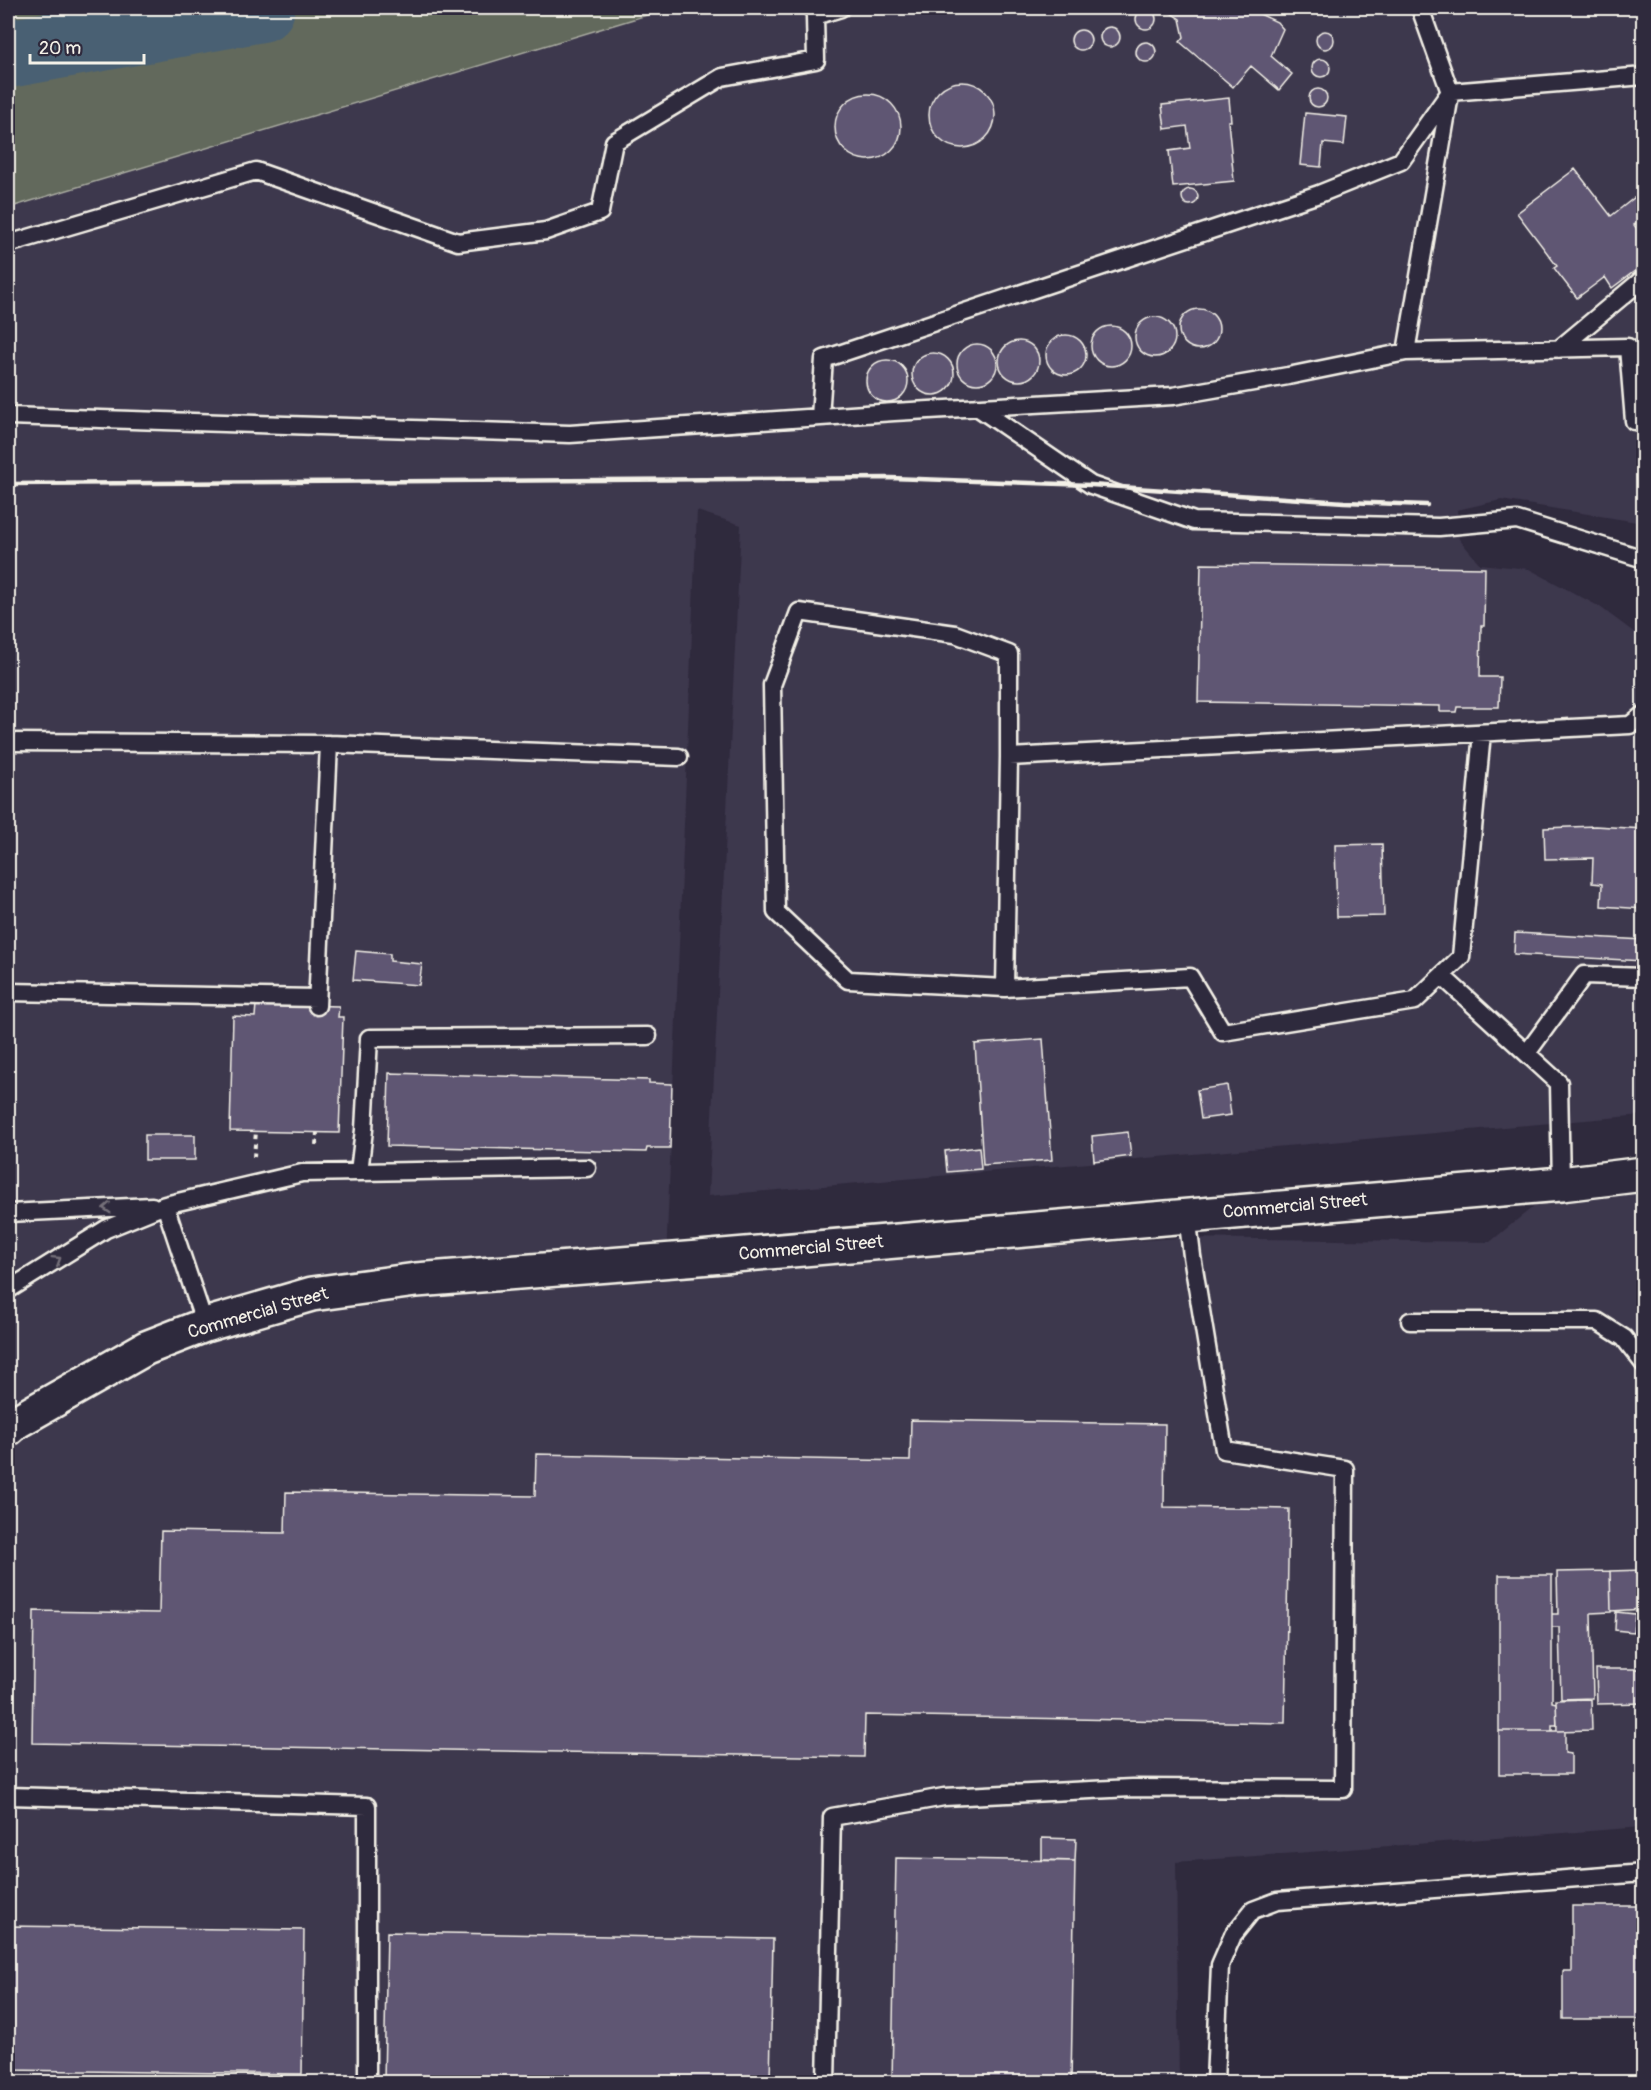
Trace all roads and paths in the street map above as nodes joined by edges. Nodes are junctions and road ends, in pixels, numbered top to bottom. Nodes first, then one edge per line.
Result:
1 (841, 8) edge
2 (1420, 8) edge
3 (1644, 76) edge
4 (1450, 92) junction
5 (8, 244) edge
6 (1644, 278) edge
7 (1559, 349) junction
8 (1406, 352) junction
9 (977, 407) junction
10 (8, 416) edge
11 (820, 417) junction
12 (1634, 421) dead end
13 (1644, 559) edge
14 (1644, 714) edge
15 (1482, 733) junction
16 (8, 742) edge
17 (329, 744) junction
18 (680, 756) dead end
19 (1009, 757) junction
20 (1442, 976) junction
21 (1644, 977) edge
22 (1005, 988) junction
23 (8, 992) edge
24 (648, 1036) dead end
25 (1527, 1053) junction
26 (587, 1168) dead end
27 (359, 1172) junction
28 (1643, 1174) edge
29 (1561, 1184) junction
30 (165, 1205) junction
31 (8, 1213) edge
32 (1187, 1215) junction
33 (8, 1290) edge
34 (1410, 1321) dead end
35 (205, 1325) junction
36 (1644, 1364) edge
37 (8, 1429) edge
38 (8, 1796) edge
39 (1644, 1873) edge
40 (367, 2082) edge
41 (826, 2082) edge
42 (1215, 2082) edge

1 - 5 lane
2 - 4 lane
3 - 4 lane
4 - 8 lane
4 - 11 lane
6 - 7 lane
7 - 8 lane
7 - 12 lane
8 - 9 lane
9 - 11 lane
9 - 13 lane
10 - 11 lane
14 - 15 lane
15 - 19 lane
15 - 20 lane
16 - 17 lane
17 - 18 lane
17 - 23 lane
19 - 22 lane
19 - 22 lane
20 - 22 lane
20 - 25 lane
21 - 25 lane
24 - 27 lane
25 - 29 lane
26 - 27 lane
27 - 30 lane
28 - 29 main road, Commercial Street
29 - 32 main road, Commercial Street
30 -> 31 lane
33 -> 30 lane
30 - 35 lane
32 - 35 main road, Commercial Street
32 - 41 lane
34 - 36 lane
35 - 37 main road, Commercial Street
38 - 40 lane
39 - 42 lane

